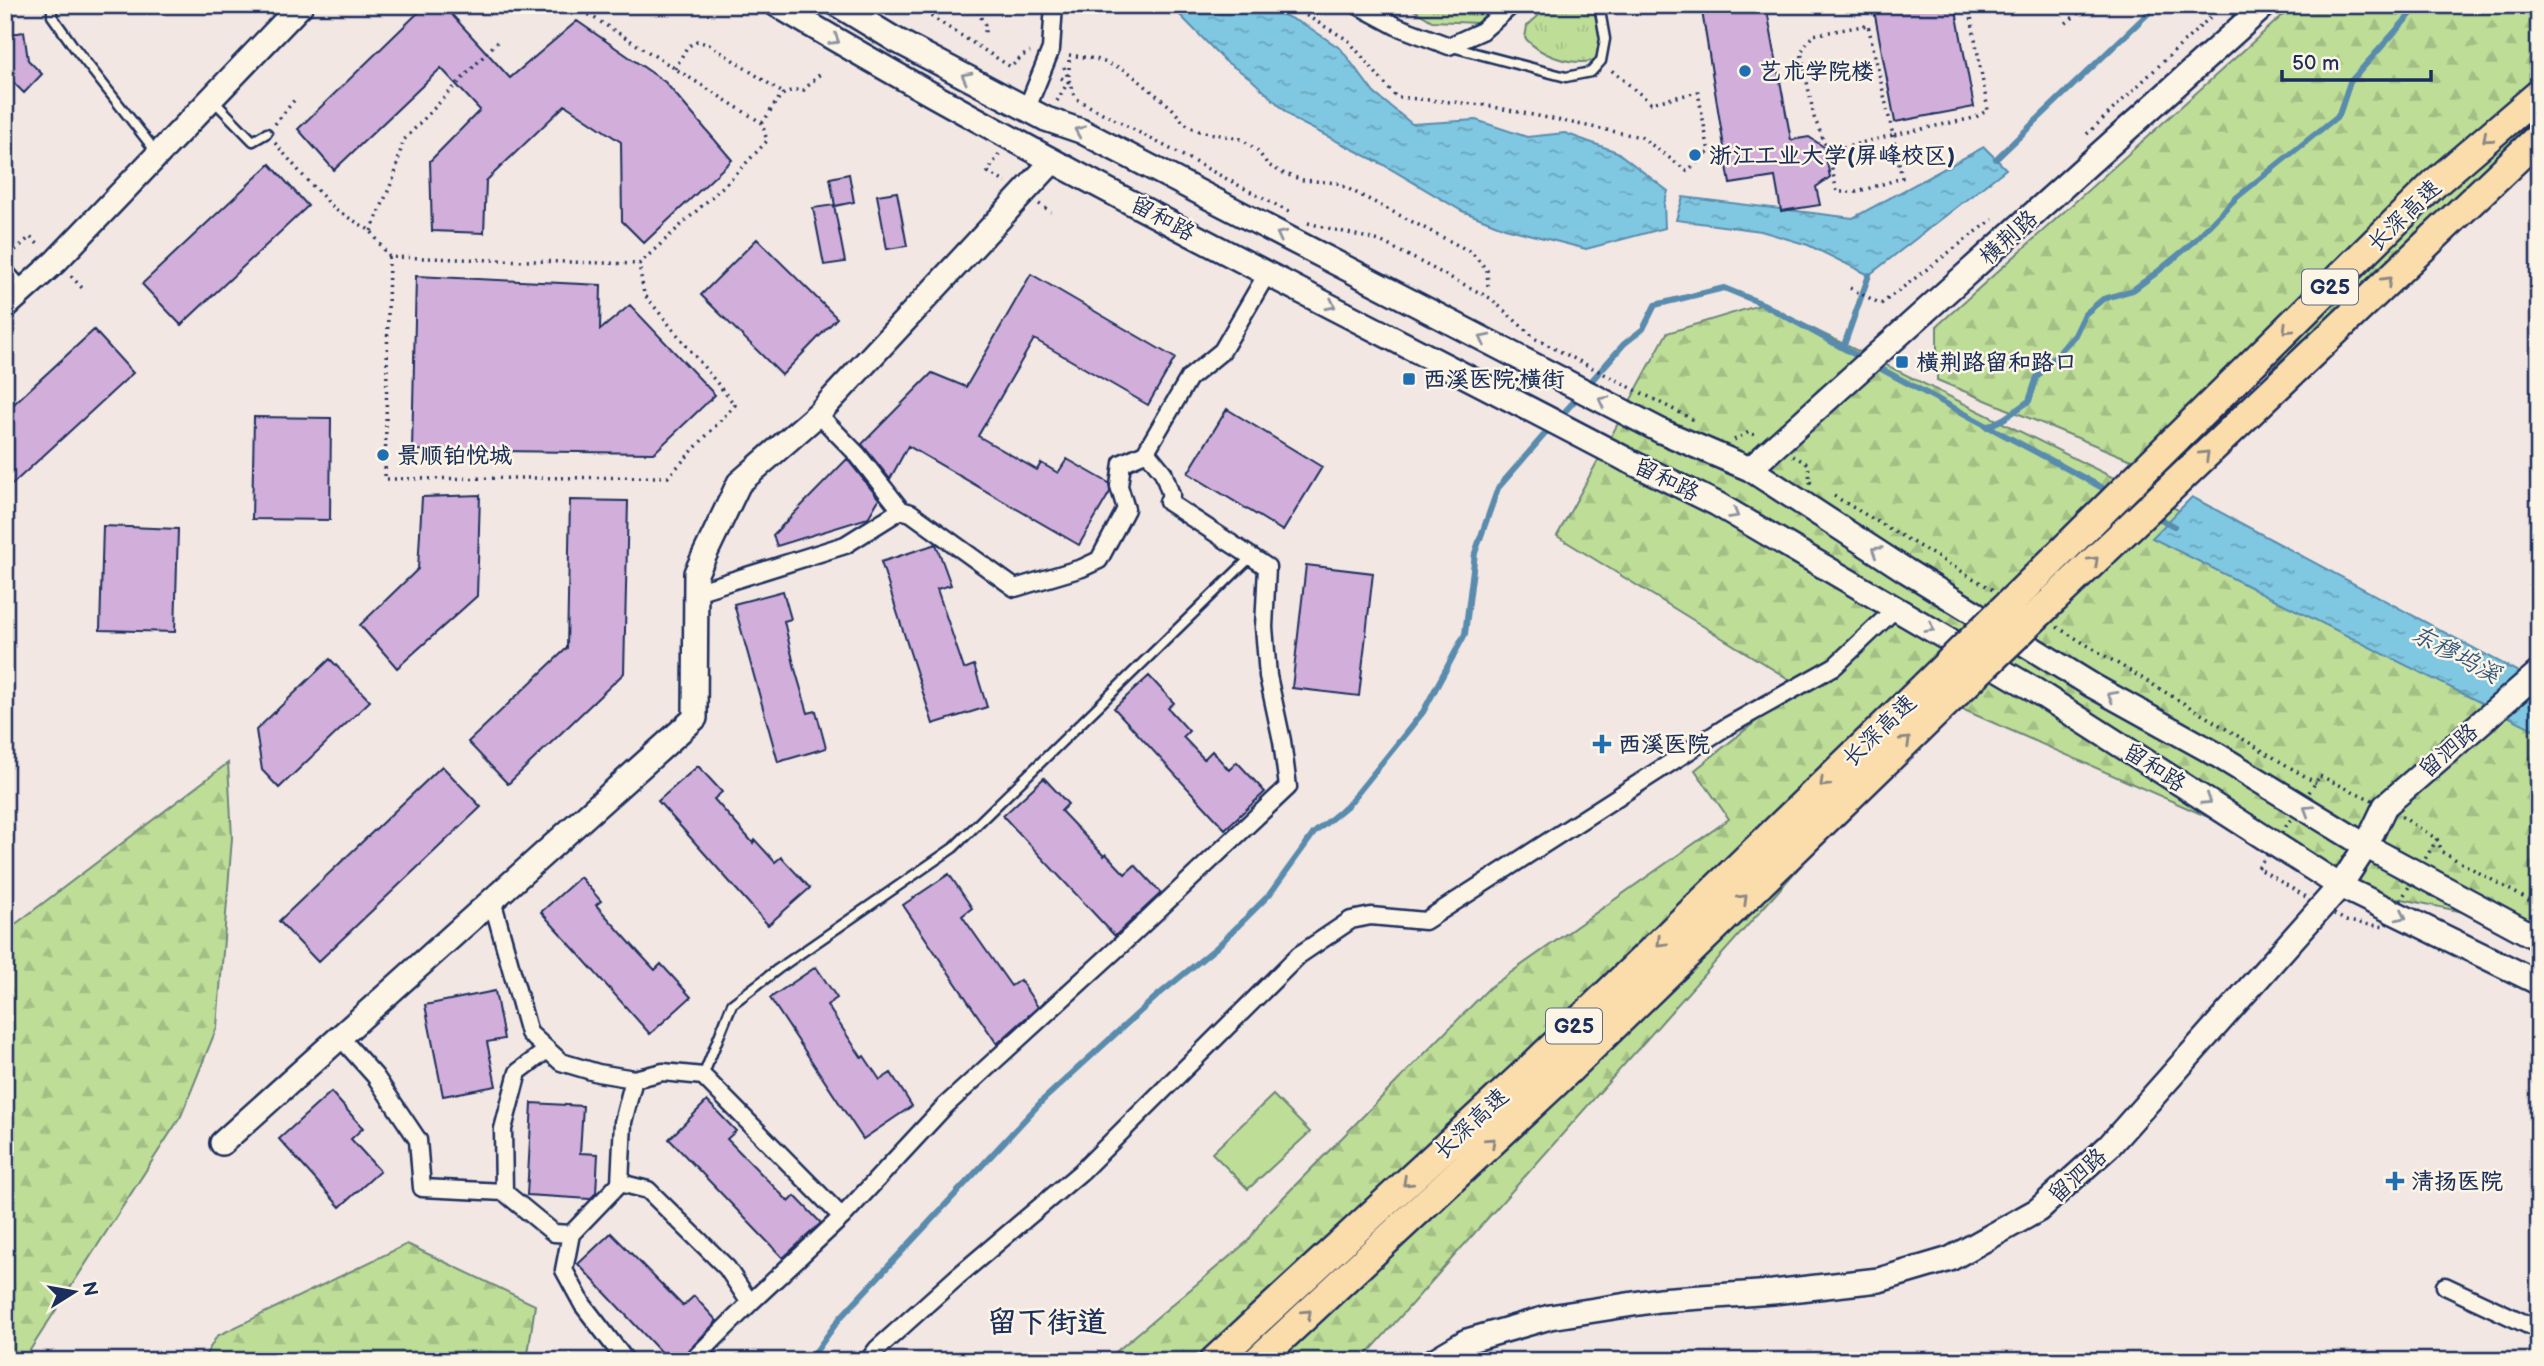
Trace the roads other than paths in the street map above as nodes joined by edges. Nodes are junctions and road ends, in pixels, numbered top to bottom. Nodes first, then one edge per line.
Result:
1 (52, 5) edge
2 (302, 5) edge
3 (777, 5) edge
4 (838, 5) edge
5 (1054, 5) edge
6 (1357, 5) edge
7 (1513, 5) edge
8 (1599, 5) edge
9 (2265, 5) edge
10 (1449, 46) junction
11 (2539, 94) edge
12 (211, 98) junction
13 (1027, 108) junction
14 (267, 133) road end
15 (2539, 137) edge
16 (2539, 151) edge
17 (157, 153) junction
18 (1053, 161) junction
19 (2411, 258) junction
20 (5, 272) edge
21 (1268, 272) junction
22 (23, 293) junction
23 (5, 307) edge
24 (818, 414) junction
25 (1146, 451) junction
26 (1750, 469) junction
27 (901, 510) junction
28 (1251, 557) junction
29 (696, 592) junction
30 (1896, 608) junction
31 (2538, 673) edge
32 (1936, 693) junction
33 (2366, 846) junction
34 (2340, 886) junction
35 (492, 900) junction
36 (2539, 939) edge
37 (2539, 983) edge
38 (340, 1037) junction
39 (547, 1050) junction
40 (703, 1076) junction
41 (634, 1079) junction
42 (222, 1143) dead end
43 (620, 1183) junction
44 (504, 1192) junction
45 (842, 1217) junction
46 (571, 1234) junction
47 (2445, 1286) dead end
48 (750, 1304) junction
49 (2539, 1330) edge
50 (626, 1361) edge
51 (692, 1361) edge
52 (868, 1361) edge
53 (1214, 1361) edge
54 (1257, 1361) edge
55 (1433, 1361) edge

1 - 17 lane
2 - 12 main road
3 -> 18 main road, 留和路
13 -> 4 main road, 留和路
5 - 13 street
6 - 10 street
7 - 10 street
8 - 10 lane
9 - 26 main road, 横荆路
11 -> 32 highway, 长深高速 / G25, bridge
12 - 14 lane
12 - 17 main road
26 -> 13 main road, 留和路
15 - 19 highway, 长深高速 / G25
16 - 19 highway
17 - 22 main road
18 - 21 main road, 留和路
18 - 24 main road
32 -> 19 highway, 长深高速 / G25, bridge
20 - 22 street
21 - 25 street
21 -> 30 main road, 留和路
22 - 23 main road
24 - 27 street
24 - 29 main road
25 - 27 street
25 - 28 street
33 -> 26 main road, 留和路
27 - 29 street
28 - 40 lane
28 - 45 street
29 - 35 main road
30 -> 34 main road, 留和路
30 - 52 street
31 - 33 main road, 留泗路
32 -> 53 highway, 长深高速 / G25
54 -> 32 highway, 长深高速 / G25
33 - 34 main road, 留泗路
33 - 36 main road, 留和路
34 -> 37 main road, 留和路
34 - 55 main road, 留泗路
35 - 38 main road
35 - 39 street
38 - 42 main road
38 - 44 street
39 - 41 street
39 - 44 street
40 - 41 street
40 - 45 street
41 - 43 street
43 - 46 street
43 - 48 street
44 - 46 street
45 - 48 street
46 - 50 street
47 - 49 street
48 - 51 street

